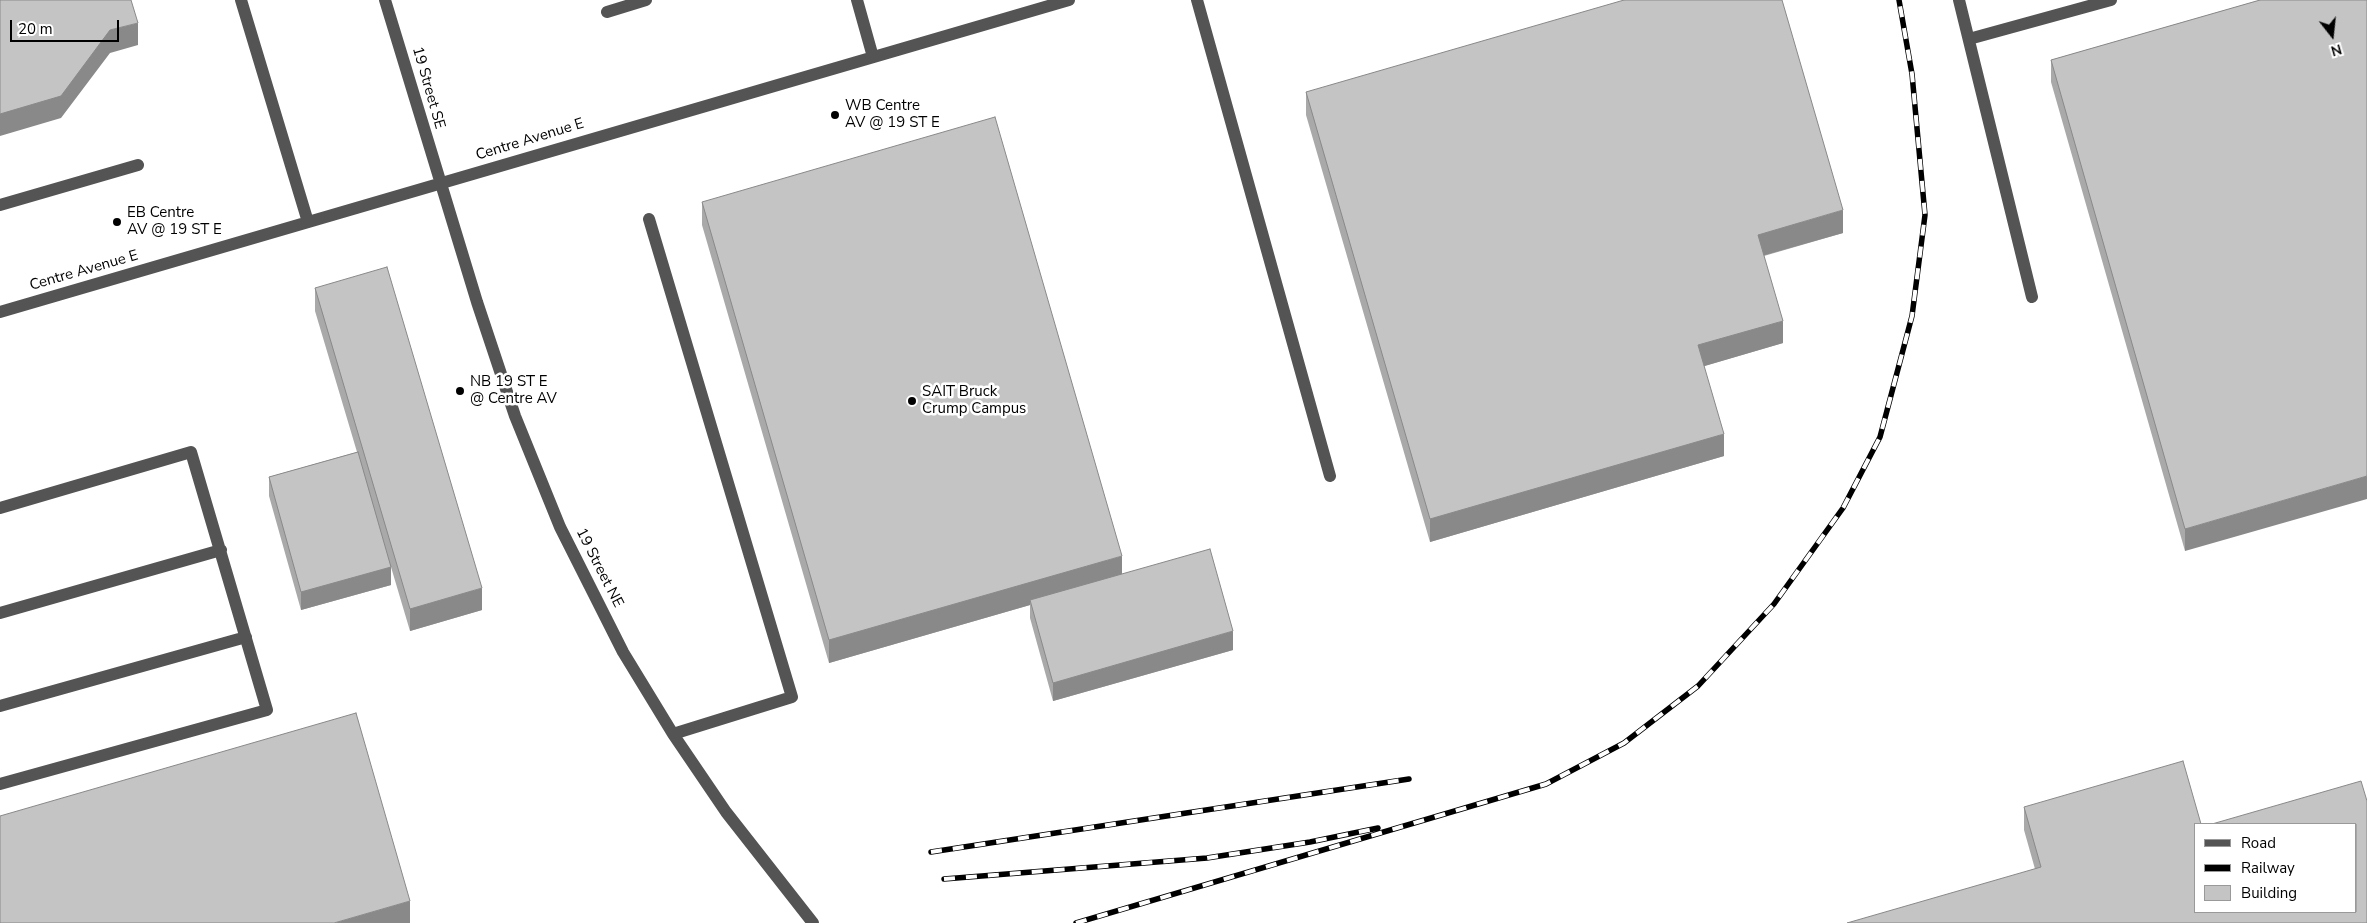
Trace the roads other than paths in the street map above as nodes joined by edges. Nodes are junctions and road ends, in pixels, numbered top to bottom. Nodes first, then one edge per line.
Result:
1 (241, 0) edge
2 (385, 0) edge
3 (646, 0) edge
4 (857, 0) edge
5 (1070, 0) edge
6 (1197, 0) edge
7 (1959, 0) edge
8 (2111, 0) edge
9 (606, 12) dead end
10 (1969, 39) junction
11 (873, 57) junction
12 (138, 165) dead end
13 (440, 185) junction
14 (0, 205) edge
15 (649, 219) dead end
16 (308, 222) junction
17 (2032, 297) dead end
18 (0, 312) edge
19 (1330, 476) dead end
20 (0, 508) edge
21 (221, 550) junction
22 (0, 613) edge
23 (246, 637) junction
24 (0, 706) edge
25 (673, 734) junction
26 (0, 784) edge
27 (813, 923) edge

1 - 16 street
2 - 13 street, 19 Street SE
3 - 9 street
4 - 11 street
5 - 11 street, Centre Avenue E
6 - 19 street
7 - 10 street
8 - 10 street
10 - 17 street
11 - 13 street, Centre Avenue E
12 - 14 street
13 - 16 street, Centre Avenue E
13 - 25 street, 19 Street NE
15 - 25 street
16 - 18 street, Centre Avenue E
20 - 21 street
21 - 22 street
21 - 23 street
23 - 24 street
23 - 26 street
25 - 27 street, 19 Street NE

